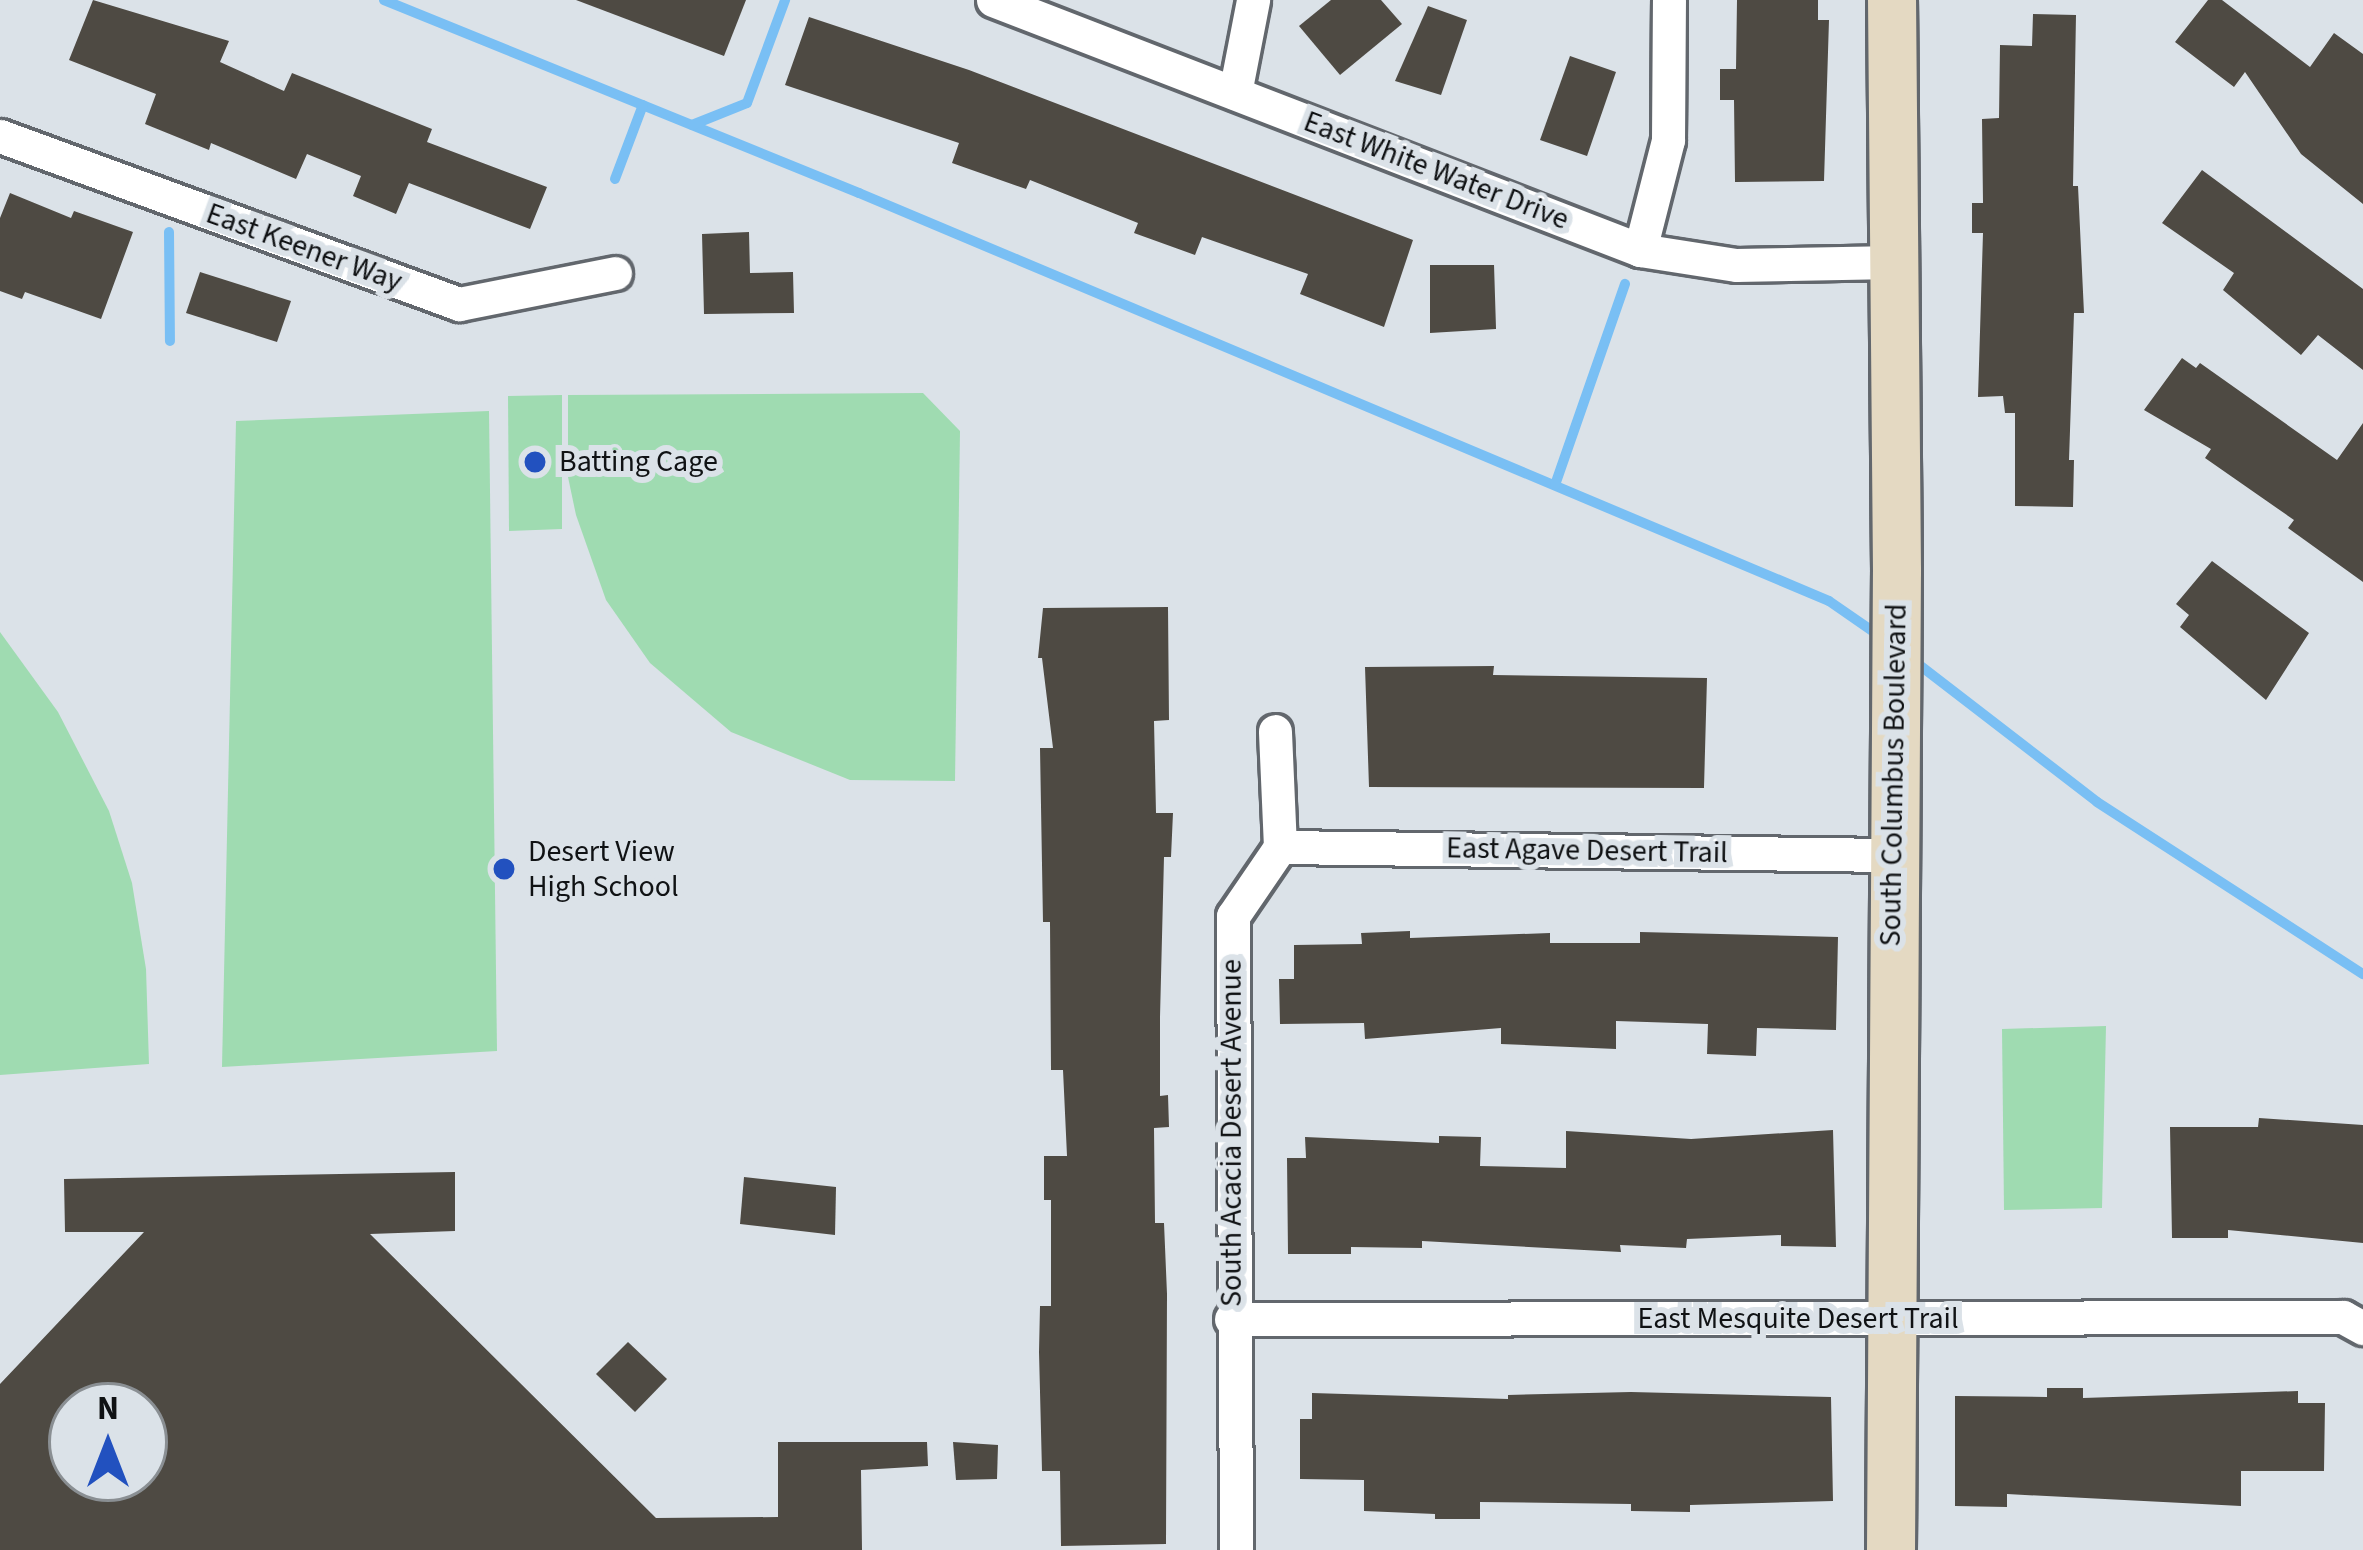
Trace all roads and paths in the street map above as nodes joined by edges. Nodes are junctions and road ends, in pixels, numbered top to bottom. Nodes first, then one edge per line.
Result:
1 (993, 0) edge
2 (1253, 0) edge
3 (1669, 0) edge
4 (1892, 0) edge
5 (1235, 93) junction
6 (0, 136) edge
7 (1640, 250) junction
8 (1894, 262) junction
9 (615, 273) dead end
10 (1275, 731) dead end
11 (1280, 847) junction
12 (1893, 855) junction
13 (1231, 1319) junction
14 (1892, 1319) junction
15 (2363, 1328) edge
16 (1236, 1550) edge
17 (1891, 1550) edge

1 - 5 street, East White Water Drive
2 - 5 street
3 - 7 street
4 - 8 street, South Columbus Boulevard
5 - 7 street, East White Water Drive
6 - 9 street, East Keener Way
7 - 8 street, East White Water Drive
8 - 12 street, South Columbus Boulevard
10 - 11 street
11 - 12 street, East Agave Desert Trail
11 - 13 street, South Acacia Desert Avenue
12 - 14 street, South Columbus Boulevard
13 - 14 street, East Mesquite Desert Trail
13 - 16 street, South Acacia Desert Avenue
14 - 15 street, East Mesquite Desert Trail
14 - 17 street, South Columbus Boulevard

